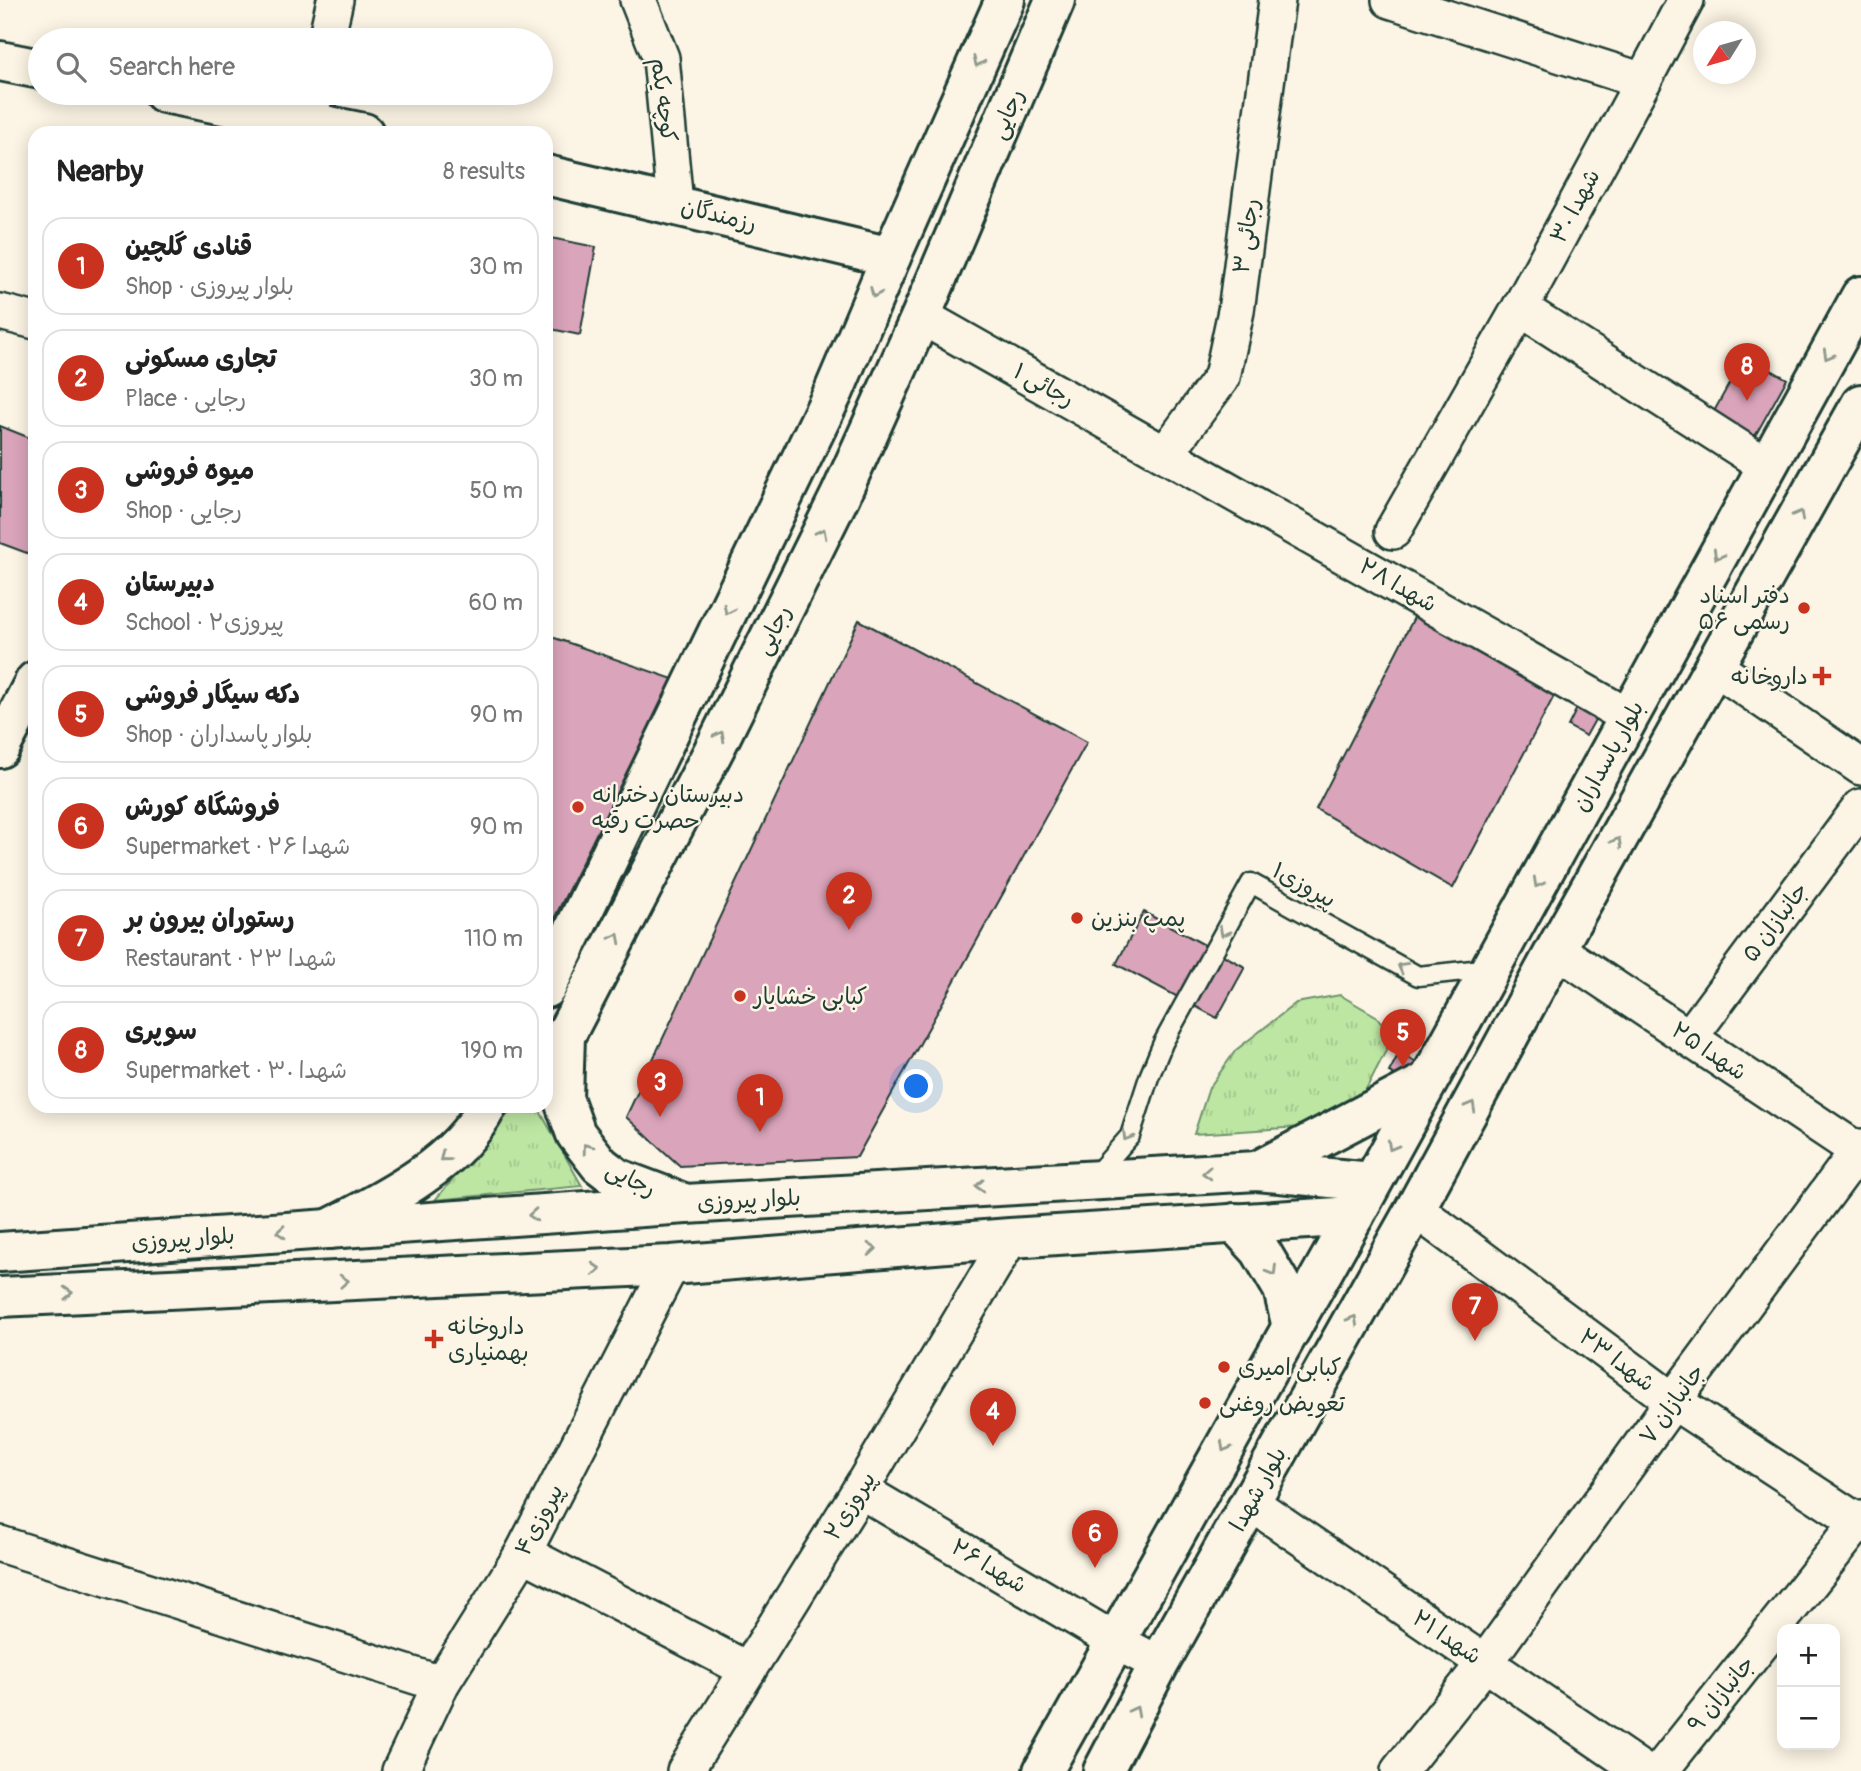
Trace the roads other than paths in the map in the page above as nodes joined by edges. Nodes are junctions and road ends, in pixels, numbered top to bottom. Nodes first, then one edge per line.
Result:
1 (335, 0) edge
2 (638, 0) edge
3 (1005, 0) edge
4 (1055, 0) edge
5 (1277, 0) edge
6 (1390, 0) edge
7 (1686, 0) edge
8 (329, 28) edge
9 (0, 61) edge
10 (28, 67) edge
11 (1643, 81) junction
12 (243, 105) edge
13 (309, 115) edge
14 (343, 126) edge
15 (553, 176) edge
16 (675, 204) junction
17 (891, 257) junction
18 (1861, 296) edge
19 (1520, 308) junction
20 (0, 312) edge
21 (921, 316) junction
22 (28, 319) edge
23 (1861, 404) edge
24 (1166, 453) junction
25 (1767, 466) junction
26 (1393, 531) dead end
27 (753, 557) junction
28 (797, 582) junction
29 (1715, 667) junction
30 (28, 694) edge
31 (1629, 717) junction
32 (0, 748) edge
33 (1861, 767) edge
34 (1861, 807) edge
35 (1557, 849) junction
36 (604, 866) junction
37 (1598, 876) junction
38 (641, 889) junction
39 (1556, 949) junction
40 (1492, 968) junction
41 (553, 973) edge
42 (1689, 1038) junction
43 (1427, 1081) junction
44 (484, 1113) edge
45 (1860, 1150) edge
46 (1257, 1171) junction
47 (1092, 1180) junction
48 (1372, 1182) junction
49 (819, 1196) junction
50 (687, 1204) junction
51 (1415, 1209) junction
52 (1354, 1216) junction
53 (1235, 1223) junction
54 (329, 1229) junction
55 (1010, 1238) junction
56 (0, 1252) edge
57 (824, 1253) junction
58 (671, 1265) junction
59 (0, 1297) edge
60 (1292, 1327) junction
61 (1673, 1401) junction
62 (860, 1490) junction
63 (1251, 1503) junction
64 (1860, 1522) edge
65 (0, 1544) edge
66 (523, 1553) junction
67 (1117, 1642) junction
68 (1485, 1663) junction
69 (1159, 1664) junction
70 (748, 1670) junction
71 (441, 1684) junction
72 (400, 1771) edge
73 (685, 1771) edge
74 (1042, 1771) edge
75 (1102, 1771) edge
76 (1399, 1771) edge
77 (1643, 1771) edge
78 (1660, 1771) edge

1 - 8 street
2 - 16 street, کوچه یکم
3 -> 17 main road, رجایی
4 - 21 main road, رجایی
5 - 24 street, رجائی ۳
6 - 11 street
7 - 11 street, شهدا ۳۰
9 - 10 main road
11 - 19 street, شهدا ۳۰
12 - 13 main road
13 - 14 main road
15 - 16 main road, رزمندگان
16 - 17 main road, رزمندگان
17 -> 27 main road, رجایی
18 -> 25 main road, بلوار پاسداران
19 - 25 street
19 - 26 street, شهدا ۳۰
20 - 22 street
21 - 24 street, رجائی ۱
28 -> 21 main road, رجایی
29 -> 23 main road
24 - 31 street, شهدا ۲۸
25 -> 31 main road, بلوار پاسداران
27 - 28 main road
27 -> 36 main road, رجایی
38 -> 28 main road, رجایی
29 - 33 street
37 -> 29 main road
30 - 32 main road
31 - 35 main road, بلوار پاسداران
34 - 42 street, جانبازان ۵
35 - 37 main road
35 -> 40 main road, بلوار پاسداران
36 - 38 main road
36 - 41 main road, رجایی
37 - 39 main road
50 -> 38 main road, رجایی
39 - 42 street, شهدا ۲۵
51 -> 39 main road
40 - 43 main road, بلوار پاسداران
40 -> 47 lane, پیروزی۱
42 - 45 street, شهدا ۲۵
43 - 46 main road
43 -> 48 main road, بلوار پاسداران
44 -> 54 main road
45 - 61 street, جانبازان ۷
46 -> 47 main road, بلوار پیروزی
46 - 48 main road, بلوار پیروزی
47 -> 49 main road, بلوار پیروزی
48 - 51 main road
48 - 52 main road, بلوار پاسداران
49 - 50 main road, بلوار پیروزی
49 - 57 main road
50 -> 54 main road, بلوار پیروزی
51 - 52 main road, بلوار پیروزی
51 - 61 street, شهدا ۲۳
63 -> 51 main road, بلوار شهدا
52 - 53 main road, بلوار پیروزی
52 - 60 main road
53 - 55 main road, بلوار پیروزی
53 -> 60 main road
54 -> 56 main road, بلوار پیروزی
57 -> 55 main road, بلوار پیروزی
55 - 62 street, پیروزی۲
57 - 58 main road, بلوار پیروزی
59 -> 58 main road, بلوار پیروزی
58 - 66 street, پیروزی۴
60 -> 67 main road
61 - 64 street, شهدا ۲۳
61 - 68 street, جانبازان ۷
62 - 67 street, شهدا ۲۶
62 - 70 street, پیروزی۲
63 - 68 street, شهدا ۲۱
63 - 69 main road, بلوار شهدا
64 - 78 street, جانبازان ۹
65 - 71 street
66 - 70 street
66 - 71 street, پیروزی۴
67 - 69 street, شهدا ۲۶
67 - 74 main road
68 - 76 street, جانبازان ۷
68 - 77 street, شهدا ۲۱
75 -> 69 main road, بلوار شهدا
70 - 73 street, پیروزی۲
71 - 72 street, پیروزی۴

